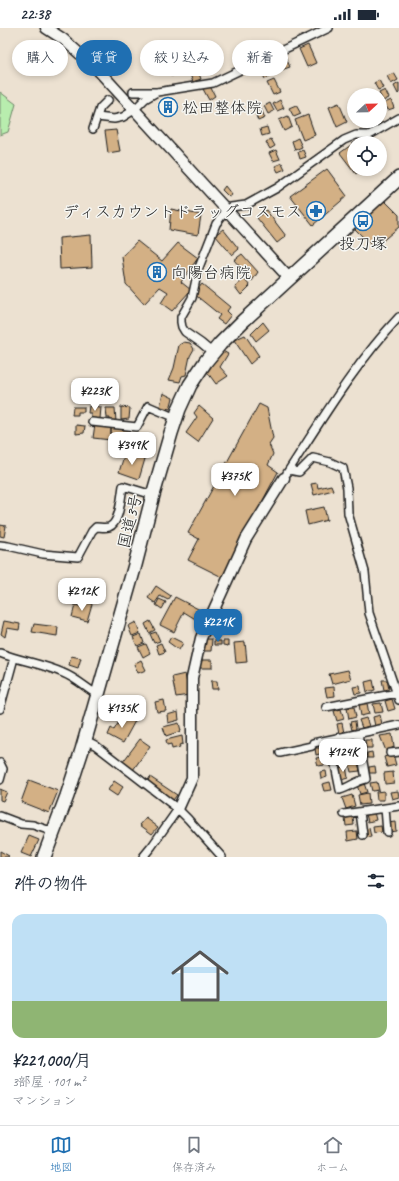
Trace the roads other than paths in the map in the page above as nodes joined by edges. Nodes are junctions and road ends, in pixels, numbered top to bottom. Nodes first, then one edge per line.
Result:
1 (46, 28) edge
2 (329, 28) edge
3 (133, 92) tunnel mouth
4 (157, 92) junction
5 (108, 100) tunnel mouth
6 (134, 110) junction
7 (97, 117) junction
8 (399, 118) edge
9 (93, 129) dead end
10 (399, 178) edge
11 (227, 211) junction
12 (289, 278) junction
13 (399, 317) edge
14 (212, 353) junction
15 (176, 418) junction
16 (92, 422) dead end
17 (287, 474) junction
18 (153, 496) junction
19 (0, 545) edge
20 (0, 653) edge
21 (14, 658) junction
22 (98, 694) junction
23 (398, 696) edge
24 (326, 707) dead end
25 (0, 709) edge
26 (399, 725) edge
27 (358, 734) junction
28 (85, 740) junction
29 (330, 740) junction
30 (399, 752) edge
31 (280, 753) dead end
32 (390, 753) dead end
33 (0, 763) edge
34 (0, 780) edge
35 (399, 806) edge
36 (385, 808) junction
37 (178, 809) junction
38 (360, 812) junction
39 (344, 814) dead end
40 (0, 816) edge
41 (54, 832) junction
42 (387, 832) dead end
43 (363, 835) dead end
44 (44, 857) edge
45 (143, 857) edge
46 (222, 857) edge

1 - 6 street
2 - 4 street
3 - 4 street
4 - 6 street
5 - 7 street
6 - 7 street
6 - 11 street
7 - 9 street
8 - 11 street
10 - 12 highway, 国道3号
11 - 12 street
11 - 14 street
12 - 14 highway, 国道3号
13 - 17 street
14 - 15 highway, 国道3号
15 - 16 street
15 - 18 highway, 国道3号
17 - 23 street
17 - 37 street
18 - 19 street
18 - 22 highway, 国道3号
20 - 21 street
21 - 22 street
21 - 25 street
22 - 28 highway, 国道3号
23 - 24 street
26 - 27 street
27 - 29 street
27 - 29 street
28 - 37 street
28 - 41 highway, 国道3号
29 - 31 street
30 - 32 street
33 - 34 street
35 - 36 street
36 - 38 street
36 - 42 street
37 - 45 street
37 - 46 street
38 - 39 street
38 - 43 street
40 - 41 street
41 - 44 highway, 国道3号

